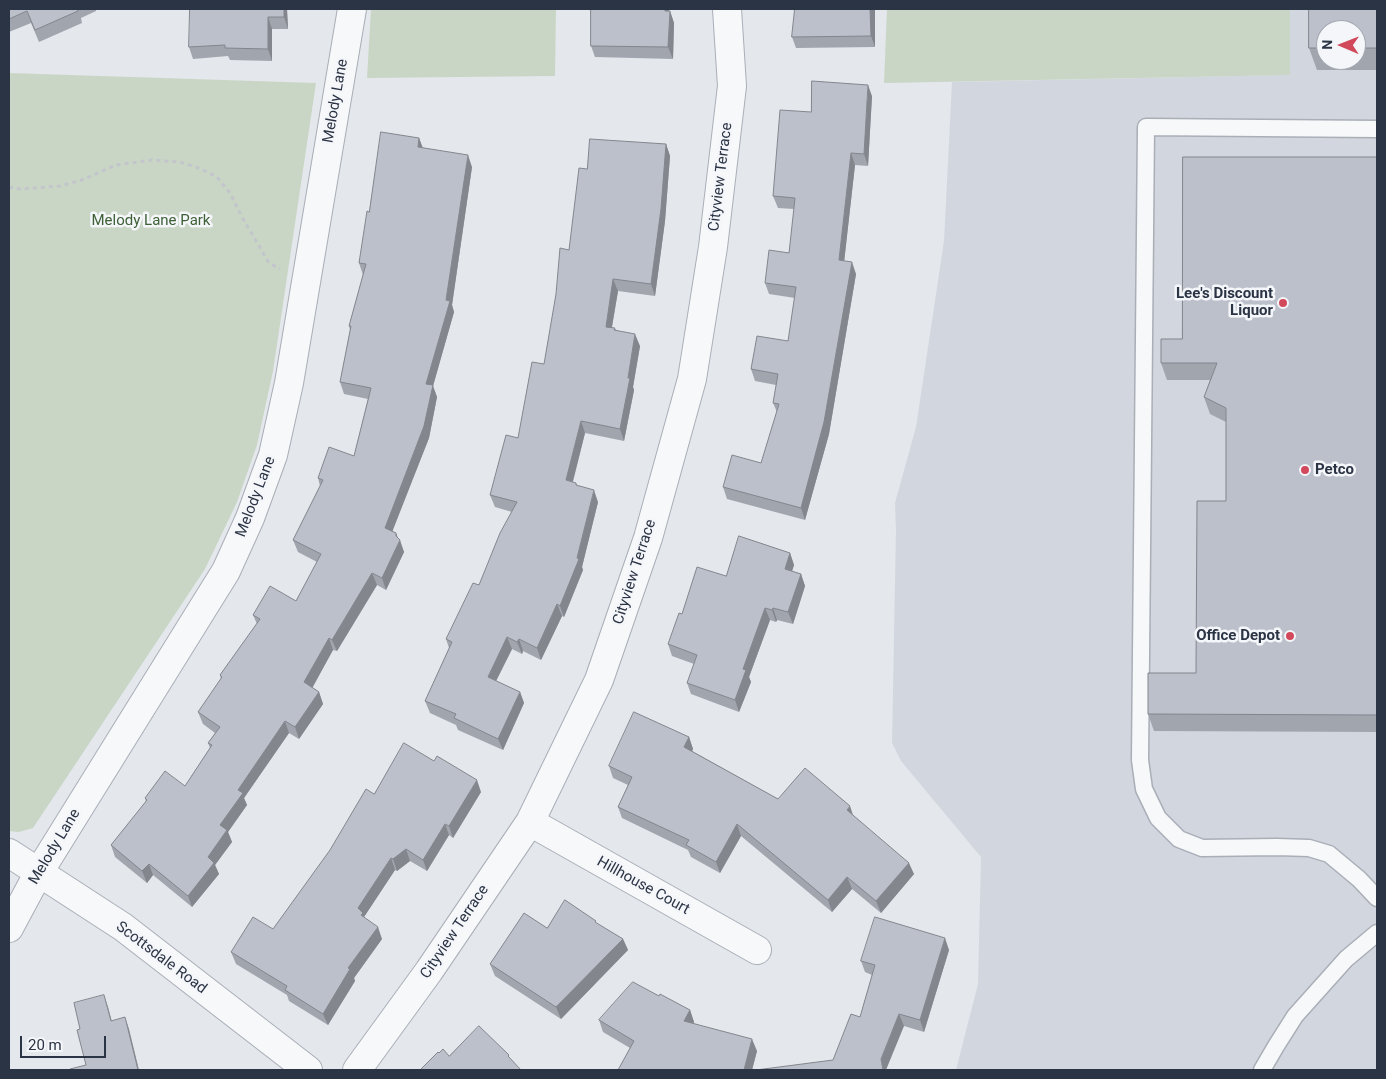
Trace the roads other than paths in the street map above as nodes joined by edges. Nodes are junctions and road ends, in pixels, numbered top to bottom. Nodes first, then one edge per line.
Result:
1 (352, 9) edge
2 (727, 9) edge
3 (1377, 128) edge
4 (530, 822) junction
5 (9, 854) edge
6 (39, 872) junction
7 (1377, 898) edge
8 (9, 928) edge
9 (1377, 933) edge
10 (757, 950) dead end
11 (308, 1070) edge
12 (357, 1070) edge
13 (1262, 1070) edge

1 - 6 street, Melody Lane
2 - 4 street, Cityview Terrace
3 - 7 lane
4 - 10 street, Hillhouse Court
4 - 12 street, Cityview Terrace
5 - 6 street, Scottsdale Road
6 - 8 street, Melody Lane
6 - 11 street, Scottsdale Road
9 - 13 lane

